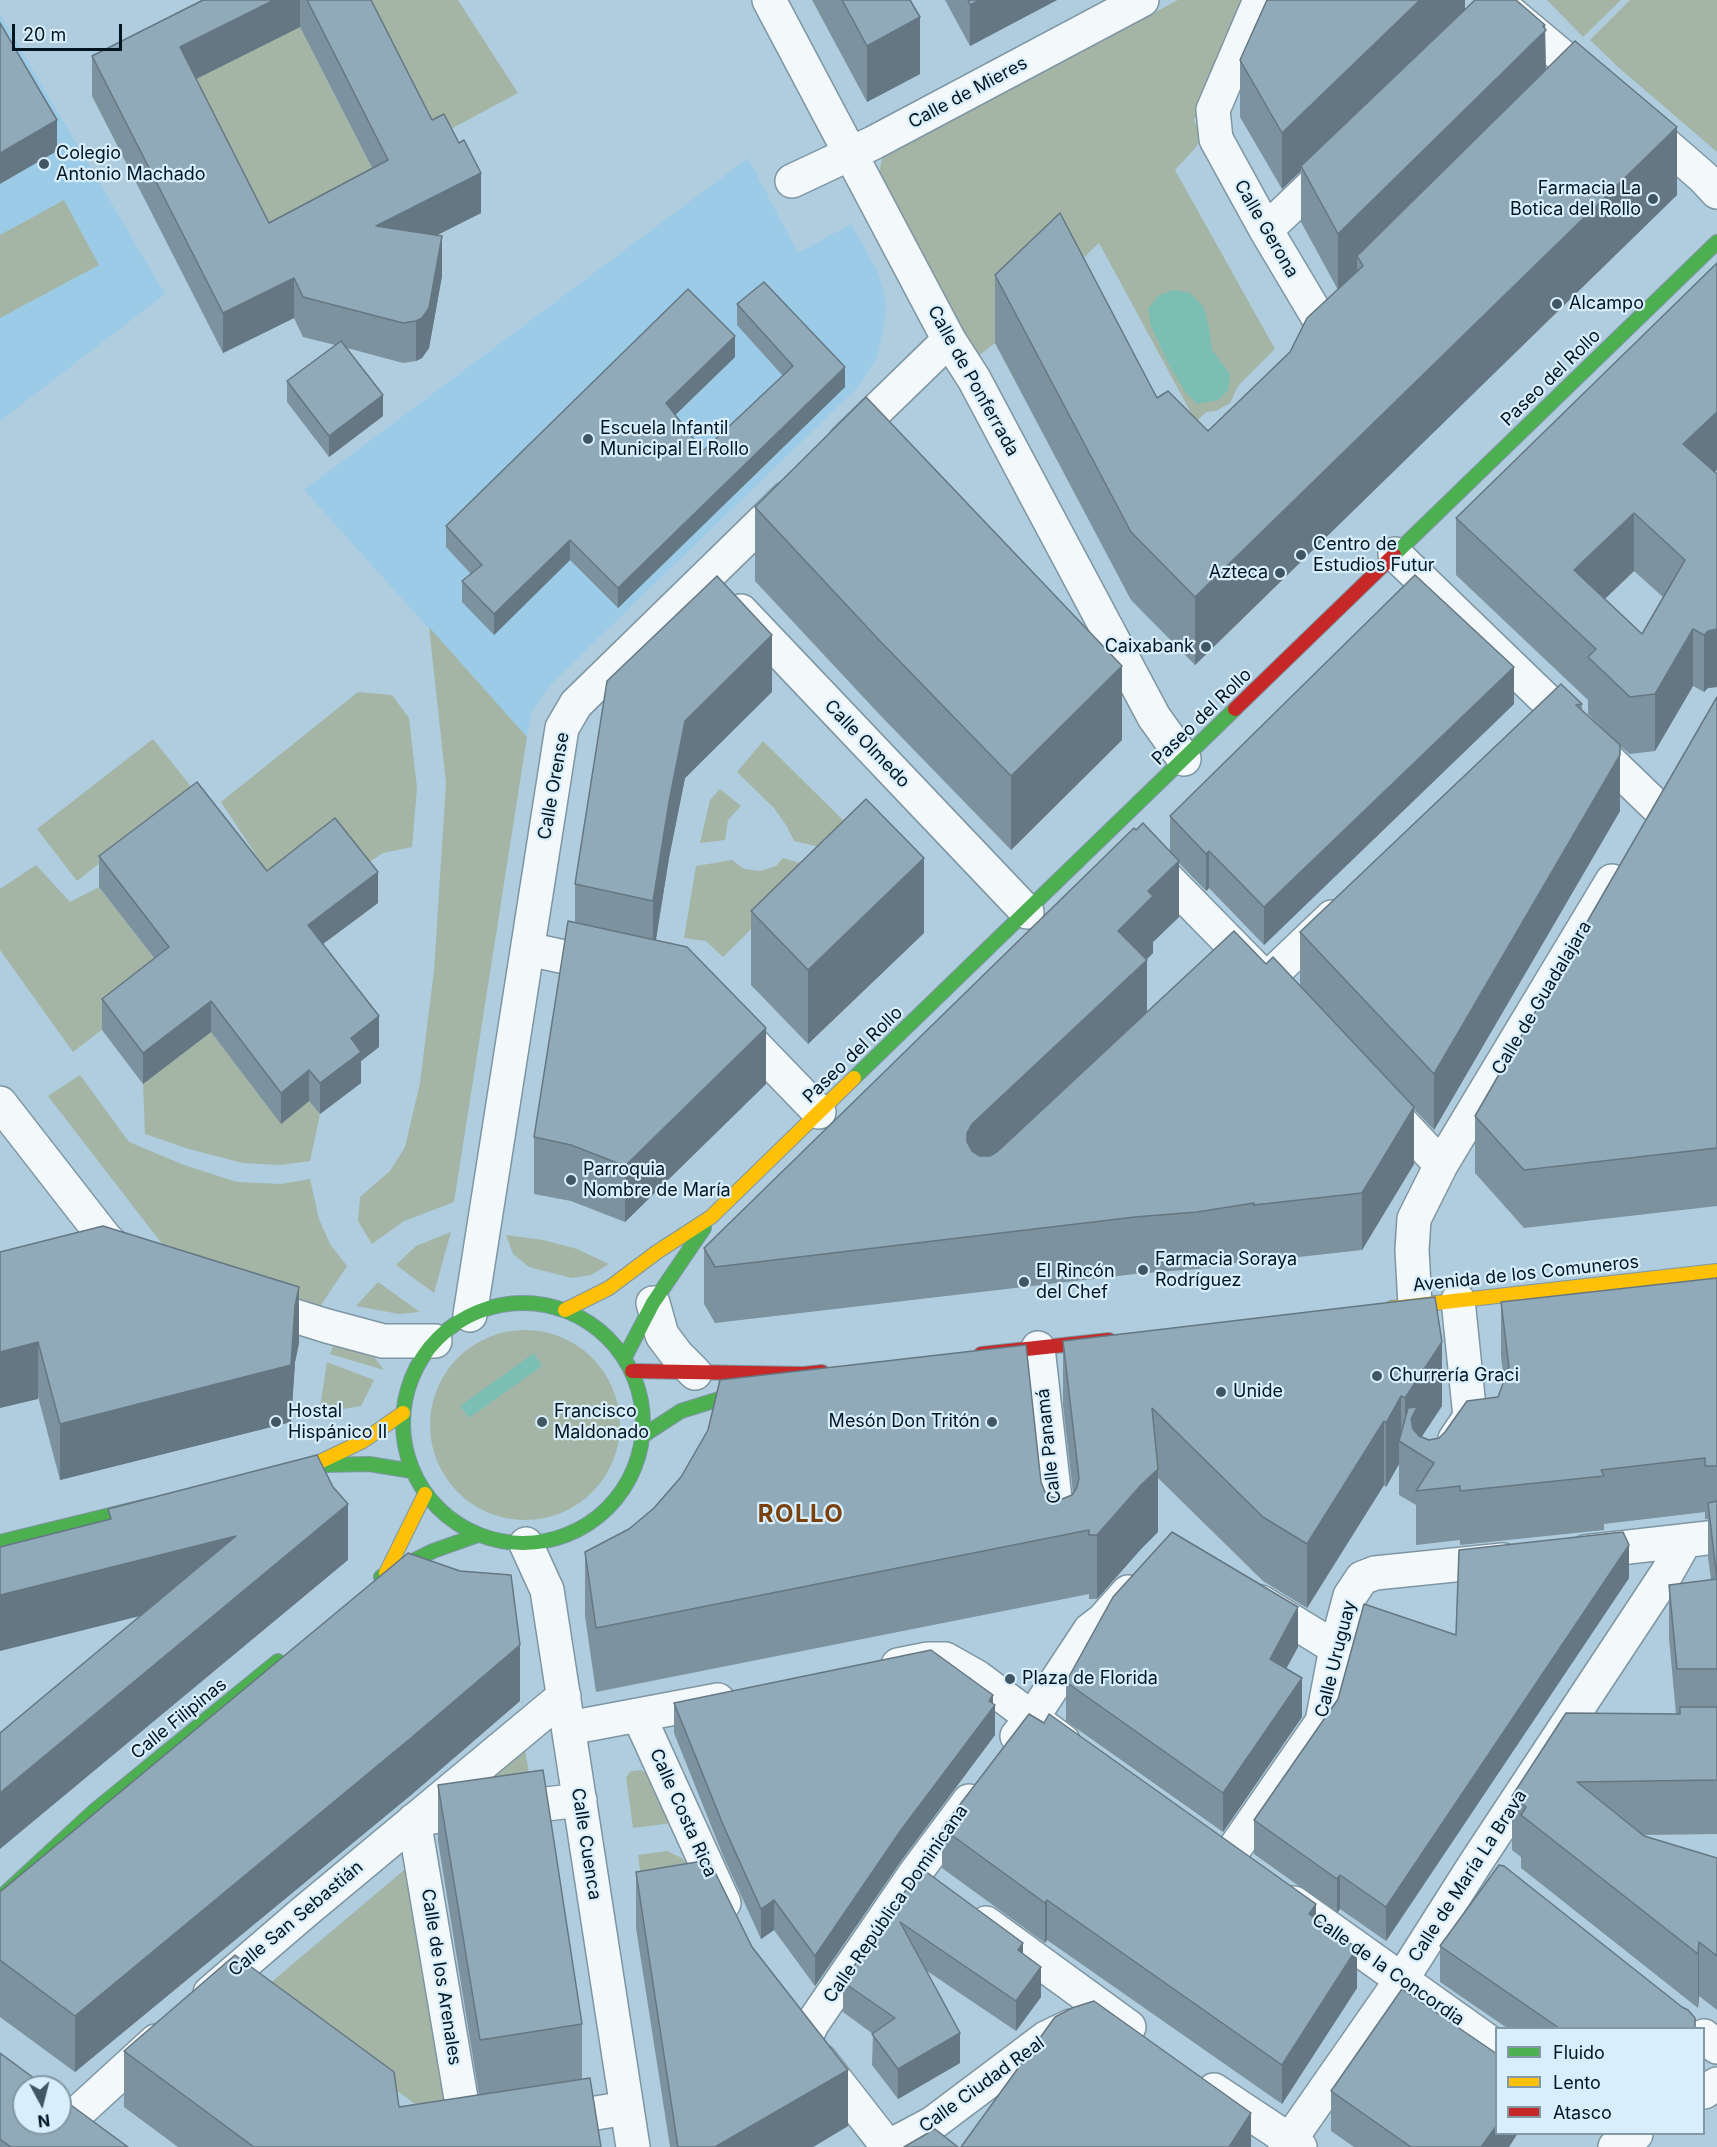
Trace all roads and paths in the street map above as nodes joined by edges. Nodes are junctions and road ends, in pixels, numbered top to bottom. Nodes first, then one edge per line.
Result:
1 (769, 0) edge
2 (1142, 0) edge
3 (1260, 0) edge
4 (1498, 3) edge
5 (1477, 28) edge
6 (1583, 73) junction
7 (1559, 99) edge
8 (1350, 150) edge
9 (852, 154) junction
10 (792, 181) dead end
11 (1717, 192) edge
12 (1266, 230) junction
13 (1717, 242) edge
14 (1359, 296) edge
15 (949, 340) junction
16 (1395, 554) junction
17 (708, 576) junction
18 (1553, 707) junction
19 (1529, 729) edge
20 (1184, 759) junction
21 (1675, 776) edge
22 (1115, 825) junction
23 (1626, 858) edge
24 (1351, 899) edge
25 (1027, 912) junction
26 (528, 950) junction
27 (629, 971) edge
28 (713, 1002) edge
29 (1364, 1083) edge
30 (0, 1102) edge
31 (819, 1113) junction
32 (1441, 1165) junction
33 (711, 1217) junction
34 (105, 1238) junction
35 (75, 1256) edge
36 (153, 1271) edge
37 (1717, 1271) edge
38 (229, 1295) edge
39 (1458, 1300) junction
40 (653, 1303) junction
41 (1415, 1305) junction
42 (1380, 1309) edge
43 (565, 1311) junction
44 (470, 1315) junction
45 (1120, 1338) edge
46 (435, 1341) junction
47 (1038, 1348) junction
48 (966, 1356) edge
49 (625, 1357) junction
50 (838, 1370) edge
51 (632, 1371) junction
52 (695, 1373) junction
53 (803, 1374) junction
54 (403, 1413) junction
55 (644, 1435) junction
56 (314, 1465) junction
57 (1437, 1465) edge
58 (412, 1471) junction
59 (265, 1477) edge
60 (425, 1494) junction
61 (161, 1503) edge
62 (478, 1535) junction
63 (1717, 1537) edge
64 (1685, 1541) junction
65 (0, 1542) edge
66 (526, 1544) junction
67 (1060, 1544) edge
68 (1147, 1569) edge
69 (386, 1573) junction
70 (368, 1588) edge
71 (1240, 1589) edge
72 (1336, 1648) junction
73 (286, 1655) edge
74 (870, 1670) edge
75 (742, 1695) edge
76 (564, 1696) junction
77 (639, 1716) junction
78 (1032, 1718) junction
79 (569, 1728) junction
80 (1563, 1729) junction
81 (1597, 1736) edge
82 (1087, 1760) edge
83 (580, 1800) junction
84 (414, 1820) junction
85 (1200, 1838) edge
86 (1228, 1858) junction
87 (916, 1872) junction
88 (0, 1898) edge
89 (736, 1930) edge
90 (1402, 1979) junction
91 (224, 1980) junction
92 (252, 2001) edge
93 (1110, 2014) junction
94 (1705, 2038) edge
95 (1149, 2042) edge
96 (1495, 2046) edge
97 (1717, 2047) edge
98 (1187, 2070) edge
99 (627, 2109) junction
100 (77, 2120) edge
101 (933, 2123) junction
102 (1292, 2145) edge
103 (633, 2147) edge
104 (888, 2147) edge
105 (956, 2147) edge

1 - 9 street, Calle de Ponferrada
2 - 9 street, Calle de Mieres
3 - 12 street, Calle Gerona
4 - 5 street
4 - 6 street
6 - 7 street
6 - 11 street
8 - 12 street
9 - 10 street, Calle de Mieres
9 - 15 street, Calle de Ponferrada
12 - 14 street, Calle Gerona
13 - 16 main road, Paseo del Rollo
15 - 17 street, Calle Orense
15 - 20 street, Calle de Ponferrada
16 - 18 street
16 - 20 main road, Paseo del Rollo
17 - 25 street, Calle Olmedo
17 - 26 street, Calle Orense
18 - 19 street
18 - 21 street
20 - 22 main road, Paseo del Rollo
22 - 24 street
22 - 25 main road, Paseo del Rollo
23 - 32 street, Calle de Guadalajara
25 - 31 main road, Paseo del Rollo
26 - 27 street
26 - 44 street, Calle Orense
28 - 31 street
29 - 32 street
30 - 34 street
31 - 33 main road, Paseo del Rollo
32 - 41 street, Calle de Guadalajara
33 - 40 main road, Paseo del Rollo
33 - 43 main road, Paseo del Rollo
34 - 35 street
34 - 36 street
37 - 39 main road, Avenida de los Comuneros
38 - 46 street
39 - 41 main road, Avenida de los Comuneros
39 - 57 street
40 - 49 main road, Paseo del Rollo
40 - 52 street
41 - 42 main road, Avenida de los Comuneros
43 - 44 main road
43 - 49 main road
44 - 46 main road
45 - 47 main road
46 - 54 main road
47 - 48 main road
47 - 67 street, Calle Panamá
49 - 51 main road
50 - 53 main road
51 - 52 main road
51 - 55 main road
52 - 53 main road
53 - 55 main road
54 - 56 main road
54 - 58 main road
55 - 66 main road
56 - 58 main road
56 - 59 main road
58 - 60 main road
60 - 62 main road
60 - 69 main road
61 - 65 main road
62 - 66 main road
62 - 69 main road
63 - 64 street
64 - 72 street, Calle Uruguay
64 - 80 street, Calle de María La Brava
66 - 76 street, Calle Cuenca
68 - 78 street, Calle República Dominicana
69 - 70 main road
71 - 72 street
72 - 86 street, Calle Uruguay
73 - 88 main road, Calle Filipinas
74 - 78 street
75 - 77 street
76 - 79 street, Calle Cuenca
76 - 84 street, Calle San Sebastián
77 - 79 street
77 - 89 street, Calle Costa Rica
78 - 82 street
78 - 87 street, Calle República Dominicana
79 - 83 street, Calle Cuenca
80 - 81 street
80 - 90 street, Calle de María La Brava
83 - 84 street
83 - 99 street, Calle Cuenca
84 - 91 street, Calle San Sebastián
84 - 99 street, Calle de los Arenales
85 - 86 street, Calle de la Concordia
86 - 90 street, Calle de la Concordia
87 - 93 street
87 - 104 street, Calle República Dominicana
90 - 96 street, Calle de la Concordia
90 - 102 street, Calle de María La Brava
91 - 92 street
91 - 100 street, Calle San Sebastián
93 - 95 street
93 - 101 street, Calle Ciudad Real
94 - 97 street
98 - 102 street
99 - 103 street, Calle Cuenca
101 - 104 street, Calle Ciudad Real
101 - 105 street

